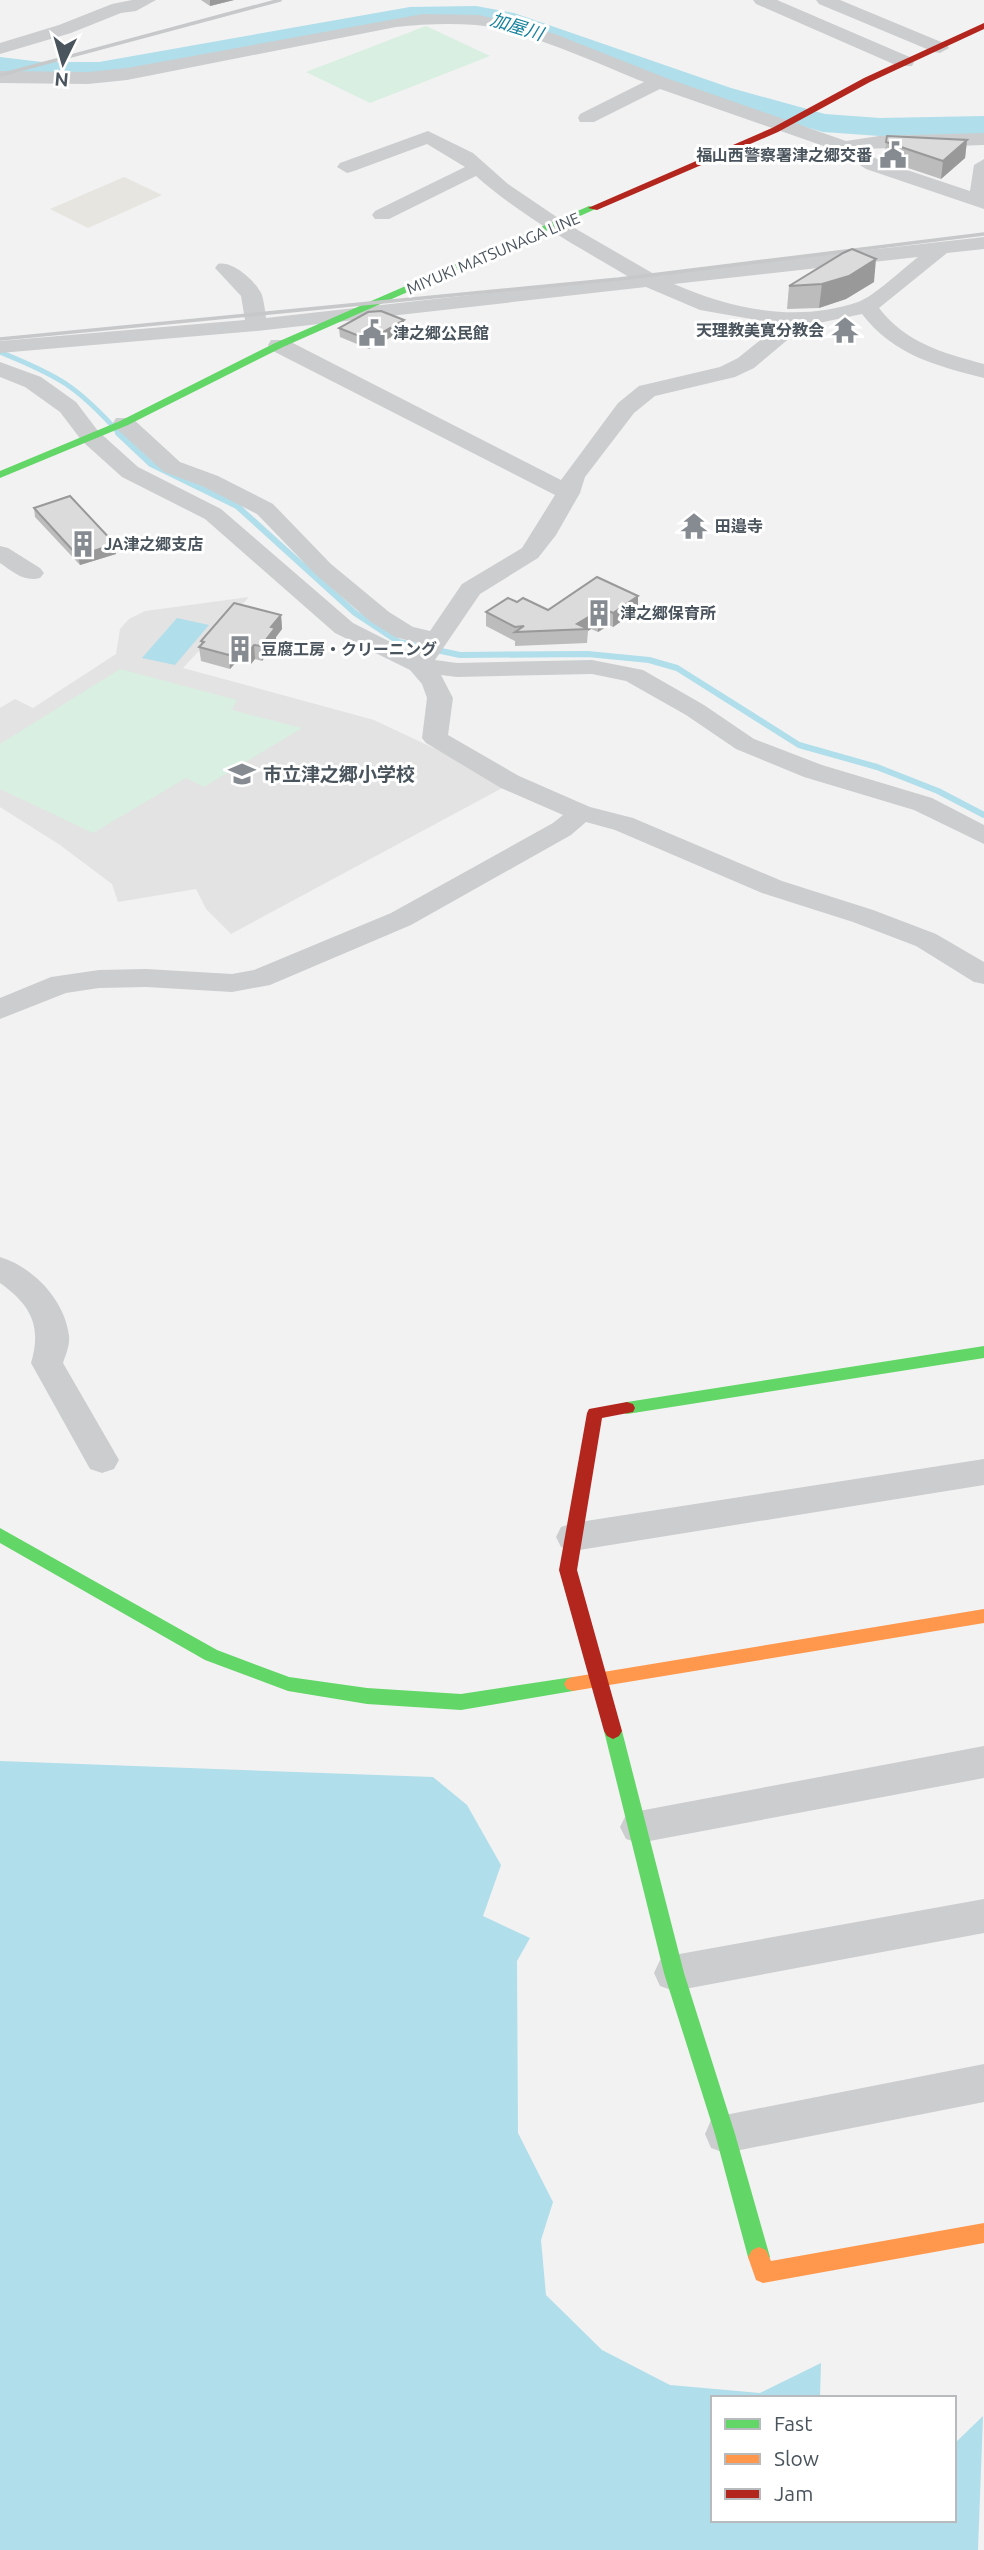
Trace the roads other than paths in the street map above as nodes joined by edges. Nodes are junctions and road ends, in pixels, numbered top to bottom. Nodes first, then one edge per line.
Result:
1 (147, 0) edge
2 (762, 0) edge
3 (825, 0) edge
4 (111, 4) edge
5 (984, 26) edge
6 (940, 48) junction
7 (0, 49) edge
8 (905, 62) junction
9 (0, 77) edge
10 (659, 82) junction
11 (587, 118) dead end
12 (788, 123) junction
13 (984, 139) edge
14 (845, 147) junction
15 (984, 165) edge
16 (347, 167) dead end
17 (478, 168) junction
18 (981, 202) edge
19 (382, 215) dead end
20 (557, 226) junction
21 (984, 243) edge
22 (939, 250) junction
23 (225, 268) dead end
24 (654, 283) junction
25 (867, 307) junction
26 (346, 315) junction
27 (797, 321) junction
28 (257, 325) junction
29 (279, 345) junction
30 (2, 354) edge
31 (984, 371) edge
32 (121, 424) junction
33 (96, 434) junction
34 (0, 475) edge
35 (568, 493) junction
36 (0, 553) edge
37 (323, 569) junction
38 (32, 573) dead end
39 (292, 581) junction
40 (436, 640) junction
41 (418, 665) junction
42 (581, 813) junction
43 (984, 836) edge
44 (984, 975) edge
45 (0, 1009) edge
46 (0, 1268) edge
47 (984, 1352) edge
48 (102, 1460) dead end
49 (984, 1472) edge
50 (0, 1535) edge
51 (573, 1537) junction
52 (984, 1616) edge
53 (597, 1681) junction
54 (984, 1762) edge
55 (639, 1827) junction
56 (984, 1916) edge
57 (674, 1973) junction
58 (984, 2083) edge
59 (725, 2134) junction
60 (984, 2233) edge

1 - 4 street
2 - 8 street
3 - 6 street
4 - 7 street
5 - 6 street, MIYUKI MATSUNAGA LINE
6 - 8 street, MIYUKI MATSUNAGA LINE
8 - 12 street, MIYUKI MATSUNAGA LINE
9 - 10 street
10 - 11 street
10 - 12 street
12 - 14 street
12 - 20 street, MIYUKI MATSUNAGA LINE
13 - 14 street
14 - 18 street
15 - 18 street
16 - 17 street
17 - 19 street
17 - 20 street
20 - 24 street
20 - 26 street, MIYUKI MATSUNAGA LINE
21 - 22 street
22 - 24 street
22 - 25 street
23 - 28 street
24 - 26 street
24 - 27 street
25 - 27 street
25 - 31 street
26 - 28 street
26 - 29 street, MIYUKI MATSUNAGA LINE
27 - 35 street
28 - 30 street
29 - 32 street, MIYUKI MATSUNAGA LINE
29 - 35 street
30 - 33 street
32 - 33 street, MIYUKI MATSUNAGA LINE
32 - 37 street
33 - 34 street, MIYUKI MATSUNAGA LINE
33 - 39 street
35 - 40 street
36 - 38 street
37 - 39 street
37 - 40 street
39 - 41 street
40 - 41 street
41 - 42 street
41 - 43 street
42 - 44 street
42 - 45 street
46 - 48 street
47 - 51 street
49 - 51 street
50 - 53 street
51 - 53 street
52 - 53 street
53 - 55 street
54 - 55 street
55 - 57 street
56 - 57 street
57 - 59 street
58 - 59 street
59 - 60 street

